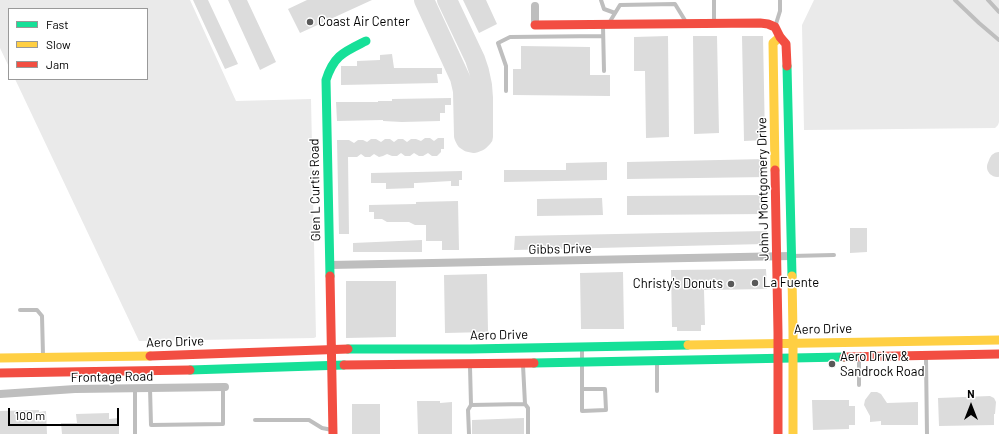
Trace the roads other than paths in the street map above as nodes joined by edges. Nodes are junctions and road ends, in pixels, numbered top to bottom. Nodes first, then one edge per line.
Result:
1 (601, 0) edge
2 (714, 0) edge
3 (780, 0) edge
4 (955, 0) edge
5 (988, 0) edge
6 (535, 3) edge
7 (999, 12) edge
8 (615, 14) junction
9 (688, 24) junction
10 (714, 24) junction
11 (535, 25) joint
12 (552, 25) junction
13 (606, 25) junction
14 (775, 27) junction
15 (992, 34) junction
16 (604, 36) junction
17 (999, 36) edge
18 (552, 37) junction
19 (780, 37) junction
20 (999, 40) edge
21 (366, 41) dead end
22 (604, 71) dead end
23 (506, 91) dead end
24 (834, 255) dead end
25 (791, 256) junction
26 (777, 257) junction
27 (330, 265) junction
28 (20, 310) dead end
29 (999, 340) edge
30 (778, 343) junction
31 (792, 343) junction
32 (582, 346) junction
33 (999, 354) edge
34 (926, 355) junction
35 (44, 357) junction
36 (859, 357) junction
37 (0, 358) edge
38 (332, 358) junction
39 (778, 358) junction
40 (793, 358) junction
41 (657, 360) junction
42 (582, 362) junction
43 (523, 363) junction
44 (470, 364) junction
45 (0, 373) edge
46 (859, 385) dead end
47 (224, 387) joint
48 (135, 388) junction
49 (150, 388) junction
50 (582, 389) junction
51 (657, 390) dead end
52 (0, 394) edge
53 (525, 404) junction
54 (471, 405) junction
55 (255, 420) dead end
56 (333, 432) edge
57 (135, 434) edge
58 (469, 434) edge
59 (528, 434) edge
60 (778, 434) edge
61 (793, 434) edge
62 (927, 434) edge

1 - 8 lane
2 - 10 lane
3 - 14 lane
4 - 15 lane
5 - 7 lane
6 - 11 street
8 - 9 lane
8 - 13 lane
9 - 10 main road
9 - 13 main road
10 - 14 main road
11 - 12 main road
12 - 13 main road
12 - 18 lane
13 - 16 lane
14 - 19 main road, John J Montgomery Drive
15 - 17 lane
15 - 20 lane
16 - 18 lane
16 - 22 lane
18 - 23 lane
19 - 25 main road, John J Montgomery Drive
19 - 26 main road, John J Montgomery Drive
21 - 27 main road, Glen L Curtis Road
24 - 25 lane
25 - 26 street, Gibbs Drive
25 - 31 main road, John J Montgomery Drive
26 - 27 street, Gibbs Drive
26 - 30 main road, John J Montgomery Drive
27 - 38 main road, Glen L Curtis Road
28 - 35 lane
29 - 31 main road, Aero Drive
30 - 31 main road, Aero Drive
30 - 32 main road, Aero Drive
30 - 39 main road, John J Montgomery Drive
31 - 40 main road, John J Montgomery Drive
32 - 38 main road, Aero Drive
32 - 42 lane
33 - 34 main road, Aero Drive
34 - 36 main road, Aero Drive
34 - 62 lane
35 - 37 main road, Aero Drive
35 - 38 main road, Aero Drive
36 - 40 main road, Aero Drive
36 - 46 lane
38 - 44 main road, Aero Drive
38 - 45 main road, Aero Drive
38 - 56 main road, Glen L Curtis Road
39 - 40 main road, Aero Drive
39 - 41 main road, Aero Drive
39 - 60 main road, John J Montgomery Drive
40 - 61 main road, John J Montgomery Drive
41 - 42 main road, Aero Drive
41 - 51 lane
42 - 43 main road, Aero Drive
42 - 50 lane
43 - 44 main road, Aero Drive
43 - 53 lane
44 - 54 lane
47 - 49 street, Frontage Road
47 - 49 lane
48 - 49 street, Frontage Road
48 - 52 street, Frontage Road
48 - 57 lane
50 - 50 lane
53 - 54 lane
53 - 59 lane
54 - 58 lane
55 - 56 lane

